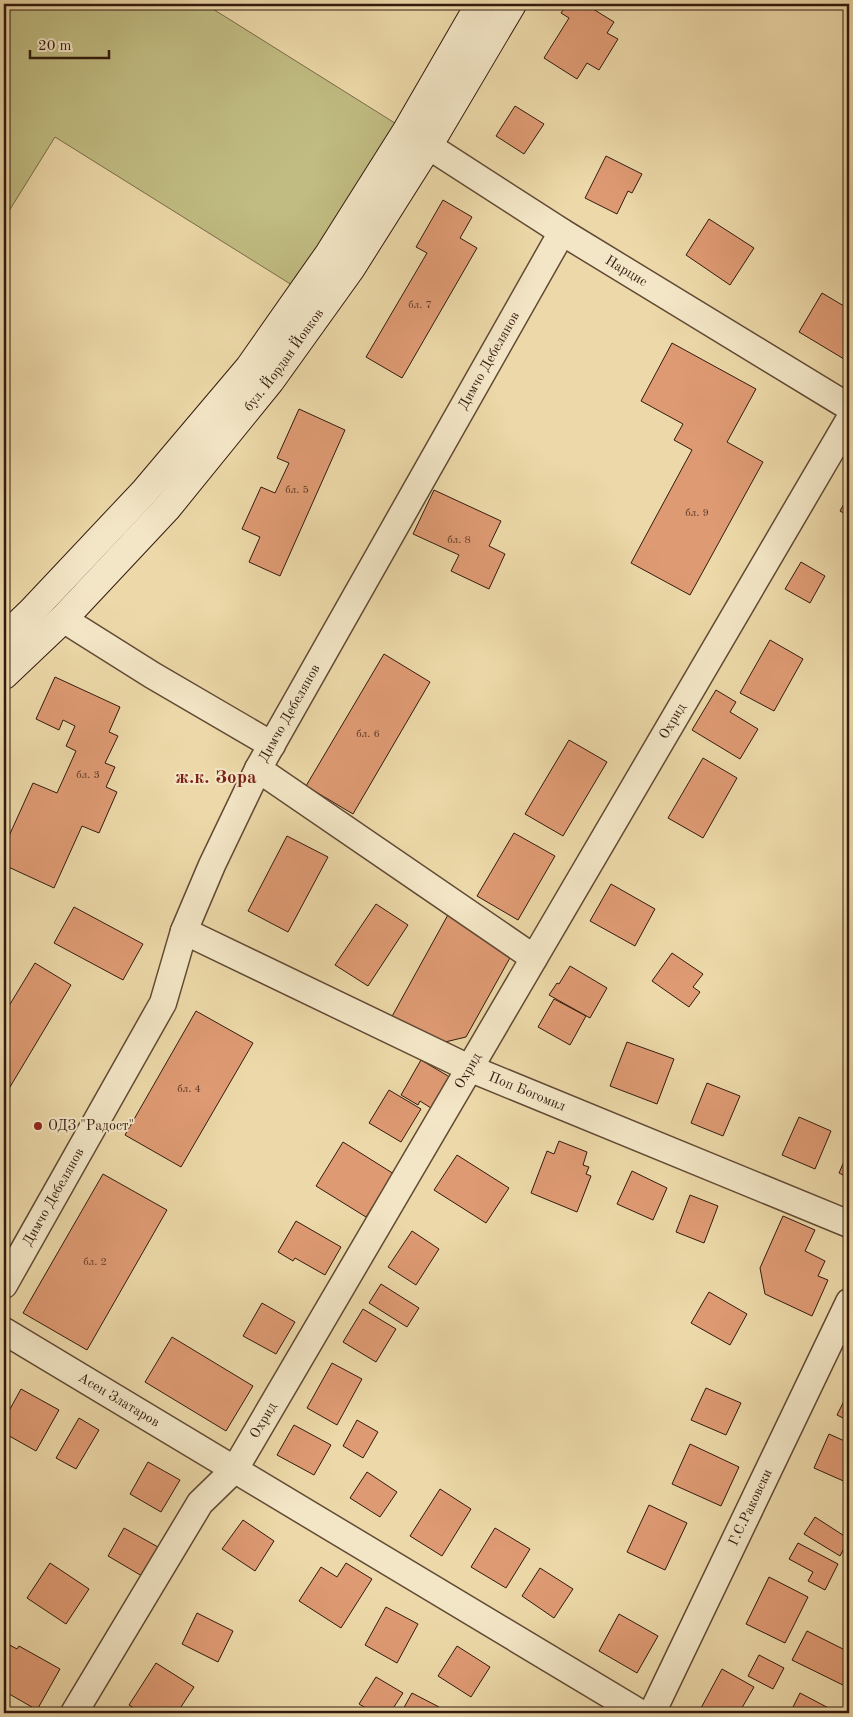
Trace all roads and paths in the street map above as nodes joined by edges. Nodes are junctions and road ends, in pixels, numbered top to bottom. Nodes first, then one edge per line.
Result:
1 (480, 4) edge
2 (512, 4) edge
3 (417, 139) junction
4 (562, 232) junction
5 (849, 407) edge
6 (849, 420) edge
7 (63, 619) junction
8 (4, 638) edge
9 (4, 675) edge
10 (272, 746) junction
11 (258, 769) junction
12 (184, 931) junction
13 (534, 958) junction
14 (469, 1068) junction
15 (849, 1224) edge
16 (4, 1285) edge
17 (849, 1302) edge
18 (4, 1331) edge
19 (234, 1469) junction
20 (74, 1713) edge
21 (640, 1713) edge
22 (652, 1713) edge

1 - 3 street, бул. Йордан Йовков
2 - 3 street, бул. Йордан Йовков
3 - 4 street, Нарцис
3 - 7 street, бул. Йордан Йовков
3 - 8 street, бул. Йордан Йовков
4 - 5 street, Нарцис
4 - 10 street, Димчо Дебелянов
6 - 13 street, Охрид
7 - 9 street, бул. Йордан Йовков
7 - 10 street
10 - 11 street, Димчо Дебелянов
11 - 12 street, Димчо Дебелянов
11 - 13 street
12 - 14 street, Поп Богомил
12 - 16 street, Димчо Дебелянов
13 - 14 street, Охрид
14 - 15 street, Поп Богомил
14 - 19 street, Охрид
17 - 22 street, Г.С.Раковски
18 - 19 street, Асен Златаров
19 - 20 street, Охрид
19 - 21 street, Асен Златаров

